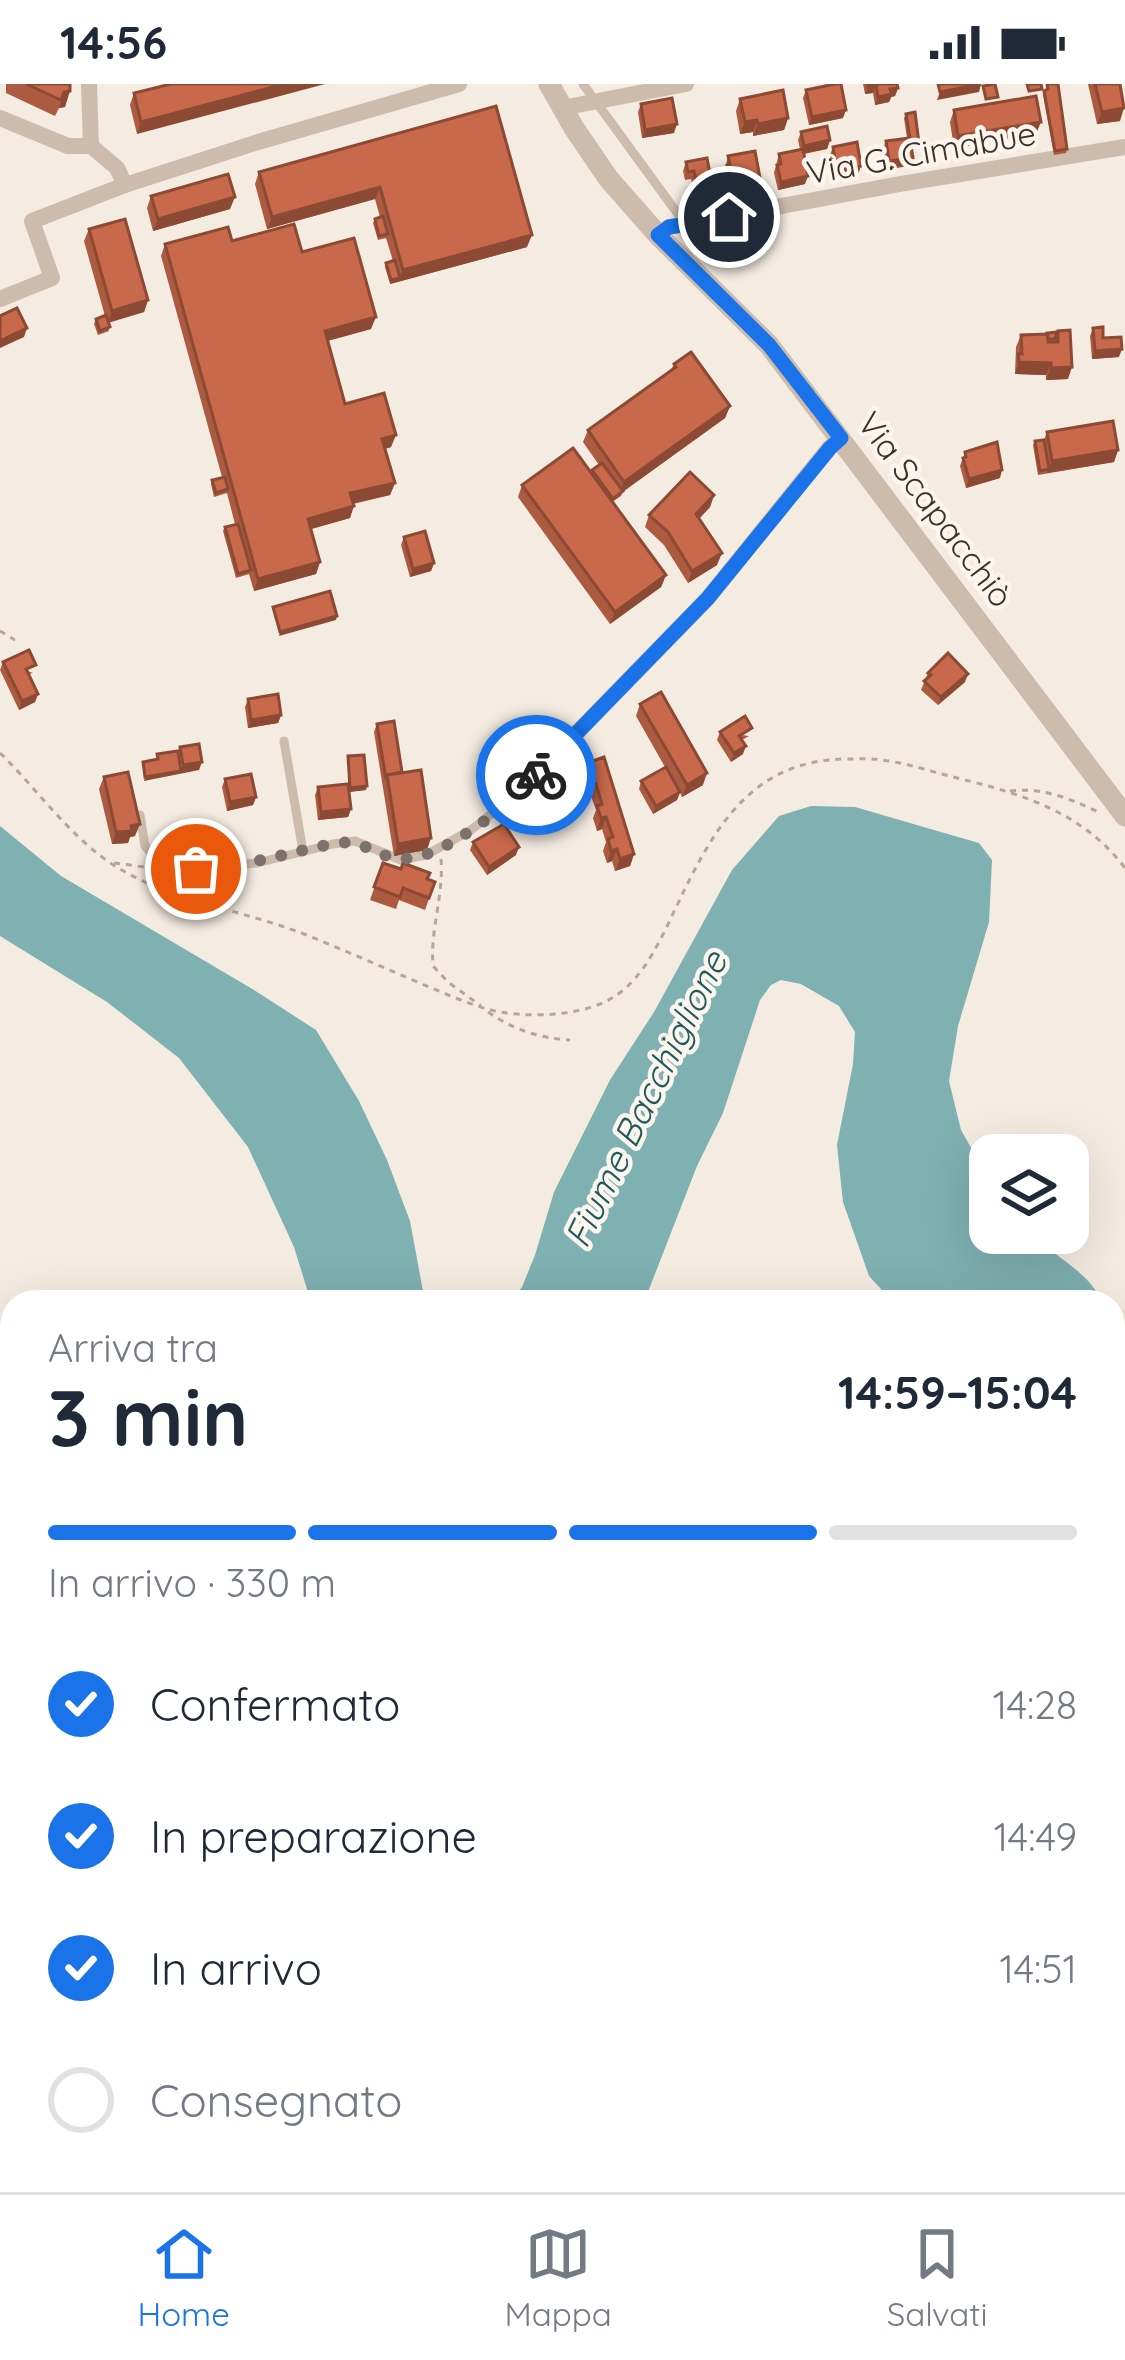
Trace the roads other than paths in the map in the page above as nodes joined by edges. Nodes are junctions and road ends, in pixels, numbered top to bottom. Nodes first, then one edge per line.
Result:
1 (89, 84) edge
2 (459, 84) edge
3 (549, 84) edge
4 (583, 84) edge
5 (686, 84) edge
6 (417, 90) edge
7 (595, 102) junction
8 (562, 108) junction
9 (0, 118) edge
10 (91, 146) junction
11 (1125, 147) edge
12 (125, 185) junction
13 (686, 225) junction
14 (658, 235) junction
15 (0, 299) edge
16 (841, 438) junction
17 (284, 741) dead end
18 (561, 749) joint
19 (140, 815) edge
20 (1116, 816) edge
21 (303, 851) junction

1 - 10 street
2 - 6 street
3 - 8 street, Via Scapacchiò
4 - 7 lane
5 - 7 street
6 - 12 street
7 - 8 street
7 - 13 lane
8 - 14 street, Via Scapacchiò
9 - 10 street
10 - 12 street
11 - 13 street, Via G. Cimabue
12 - 15 street
13 - 14 street, Via G. Cimabue
14 - 16 street, Via Scapacchiò
16 - 18 street
16 - 20 street, Via Scapacchiò
17 - 21 lane
18 - 21 lane
19 - 21 lane

